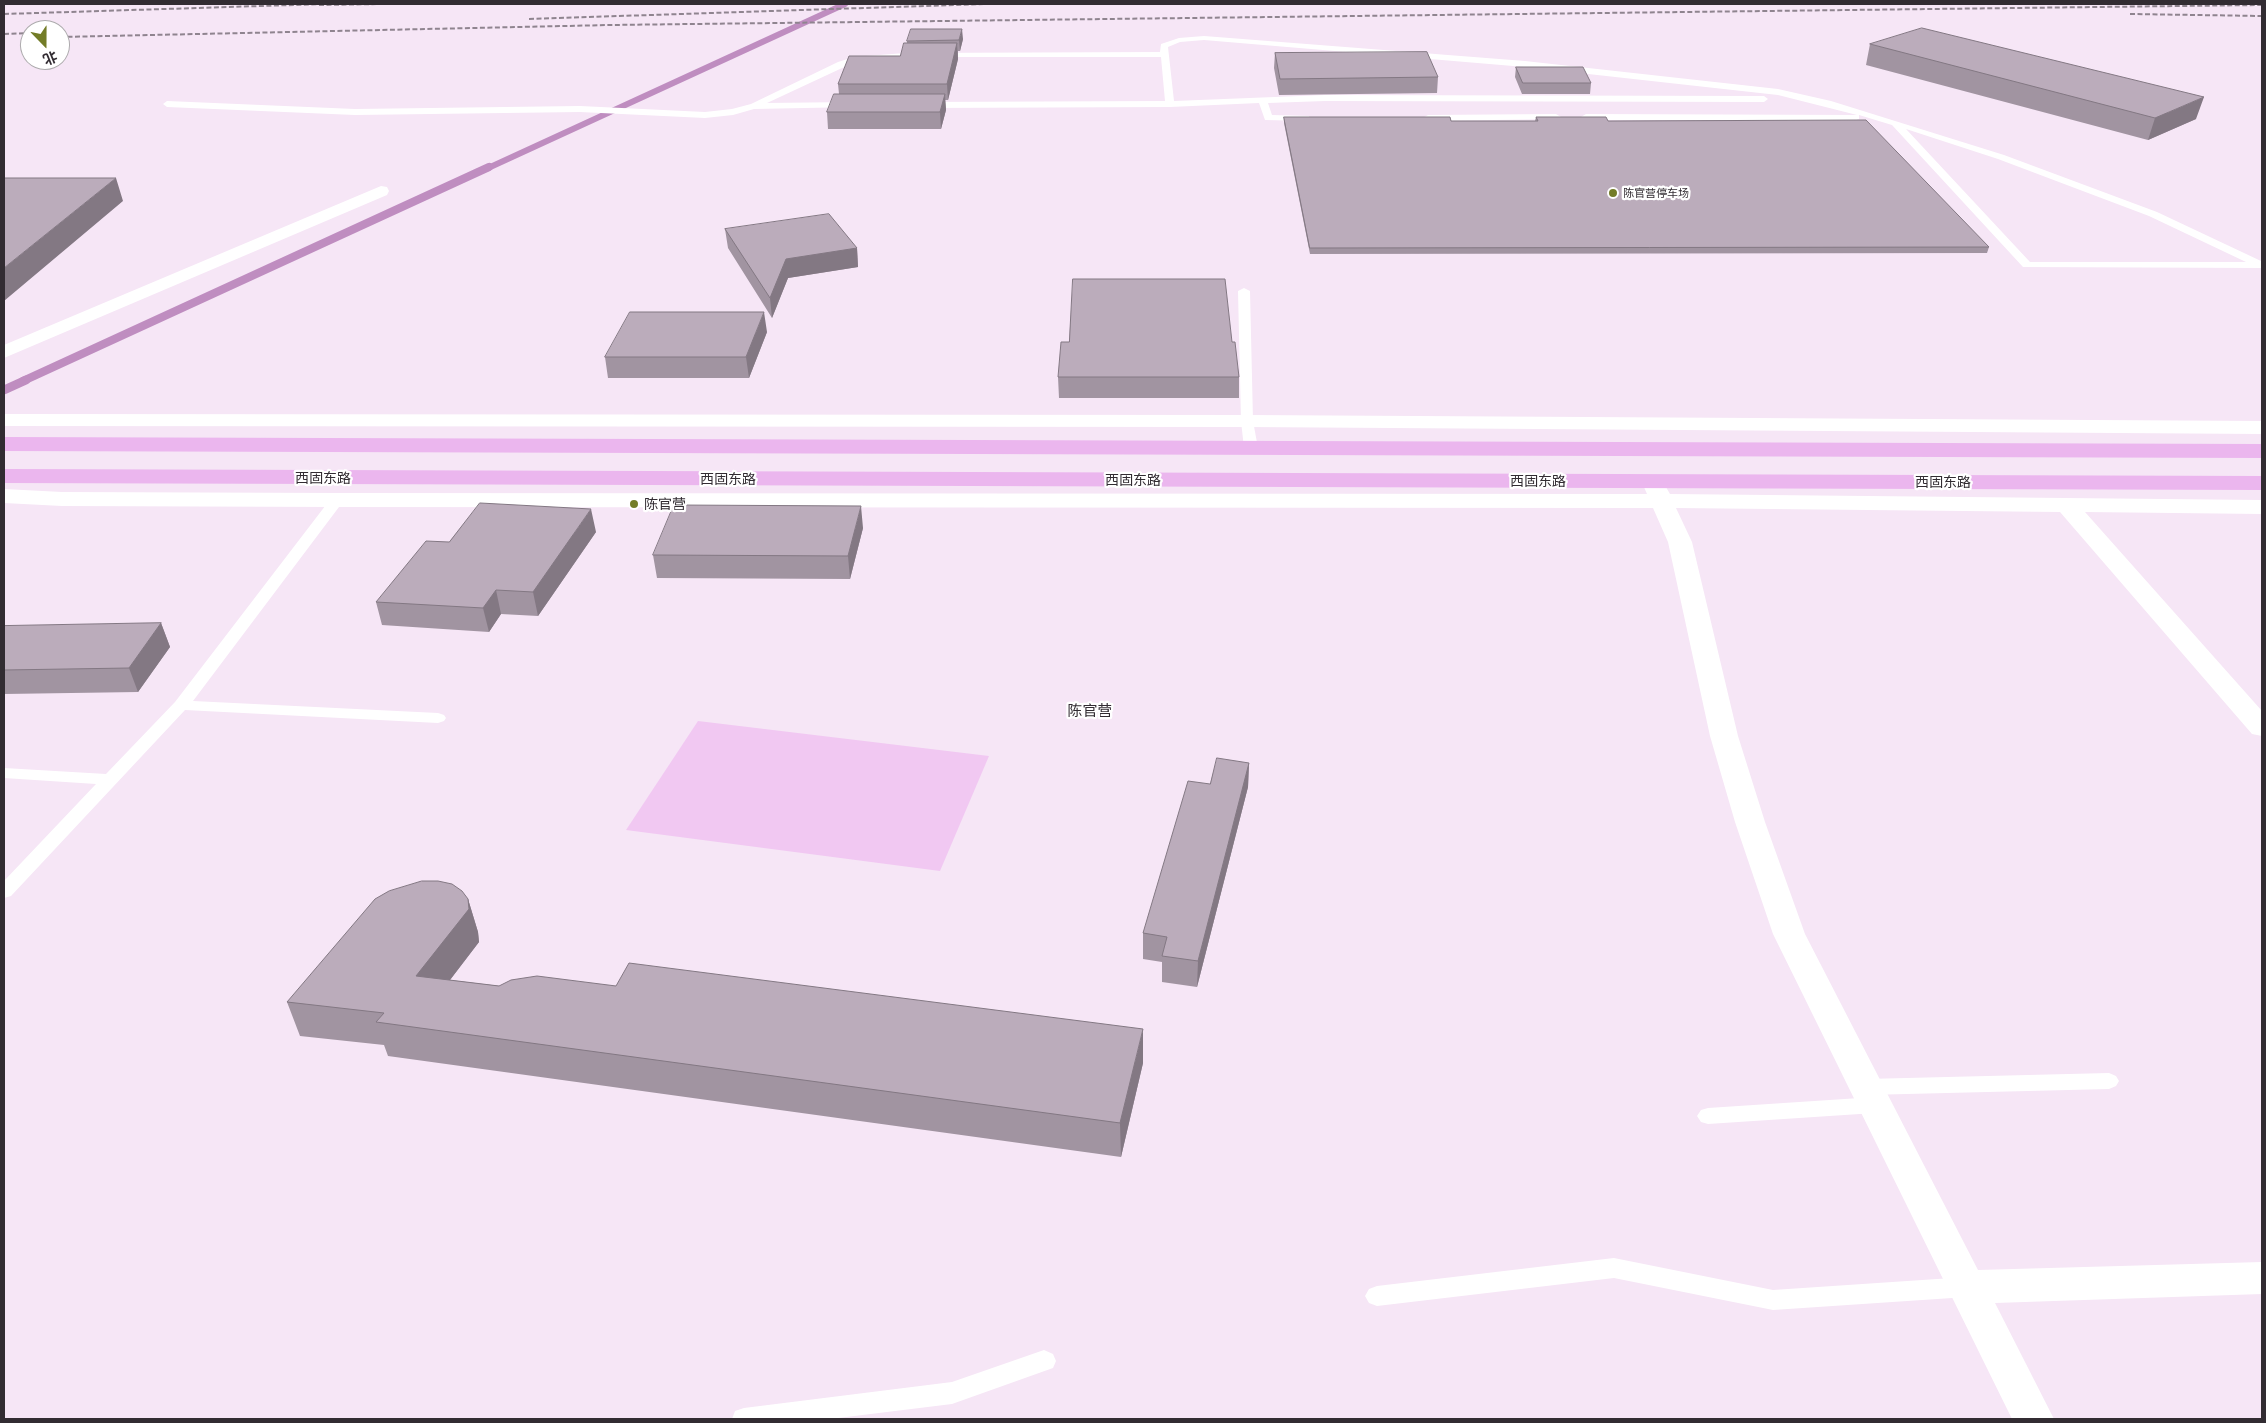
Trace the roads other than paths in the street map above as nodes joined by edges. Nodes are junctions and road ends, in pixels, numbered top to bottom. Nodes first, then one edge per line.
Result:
1 (1166, 54) junction
2 (1811, 99) junction
3 (1263, 102) junction
4 (167, 104) dead end
5 (1170, 104) junction
6 (858, 105) edge
7 (917, 105) edge
8 (754, 106) junction
9 (1875, 117) junction
10 (1318, 118) edge
11 (1418, 118) edge
12 (1895, 123) junction
13 (381, 191) dead end
14 (2262, 265) edge
15 (1244, 291) dead end
16 (4, 352) edge
17 (4, 420) edge
18 (1247, 421) junction
19 (2262, 428) edge
20 (4, 444) edge
21 (1251, 448) junction
22 (2262, 451) edge
23 (4, 476) edge
24 (2262, 483) edge
25 (1657, 491) junction
26 (4, 496) edge
27 (337, 500) junction
28 (2066, 505) junction
29 (2262, 507) edge
30 (182, 705) junction
31 (438, 718) dead end
32 (2262, 728) edge
33 (4, 773) edge
34 (110, 780) junction
35 (4, 892) edge
36 (2109, 1081) dead end
37 (1870, 1096) junction
38 (1708, 1116) dead end
39 (2262, 1278) edge
40 (1967, 1287) junction
41 (1377, 1296) dead end
42 (1044, 1362) dead end
43 (744, 1419) edge
44 (2033, 1419) edge

1 - 2 lane
1 - 5 lane
1 - 8 lane
2 - 3 lane
2 - 9 lane
3 - 5 lane
3 - 10 lane
4 - 8 lane
5 - 7 lane
6 - 8 lane
9 - 11 lane
9 - 12 lane
12 - 14 lane
12 - 14 lane
13 - 16 street
15 - 18 lane
17 - 18 street
18 - 19 street
18 - 21 lane
20 - 21 main road
21 - 22 main road
23 - 25 main road, 西固东路
24 - 25 main road, 西固东路
25 - 27 street
25 - 28 street
25 - 37 street
26 - 27 street
27 - 30 lane
28 - 29 street
28 - 32 street
30 - 31 lane
30 - 34 lane
33 - 34 lane
34 - 35 lane
36 - 37 lane
37 - 38 lane
37 - 40 street
39 - 40 street
40 - 41 lane
40 - 44 street
42 - 43 lane

